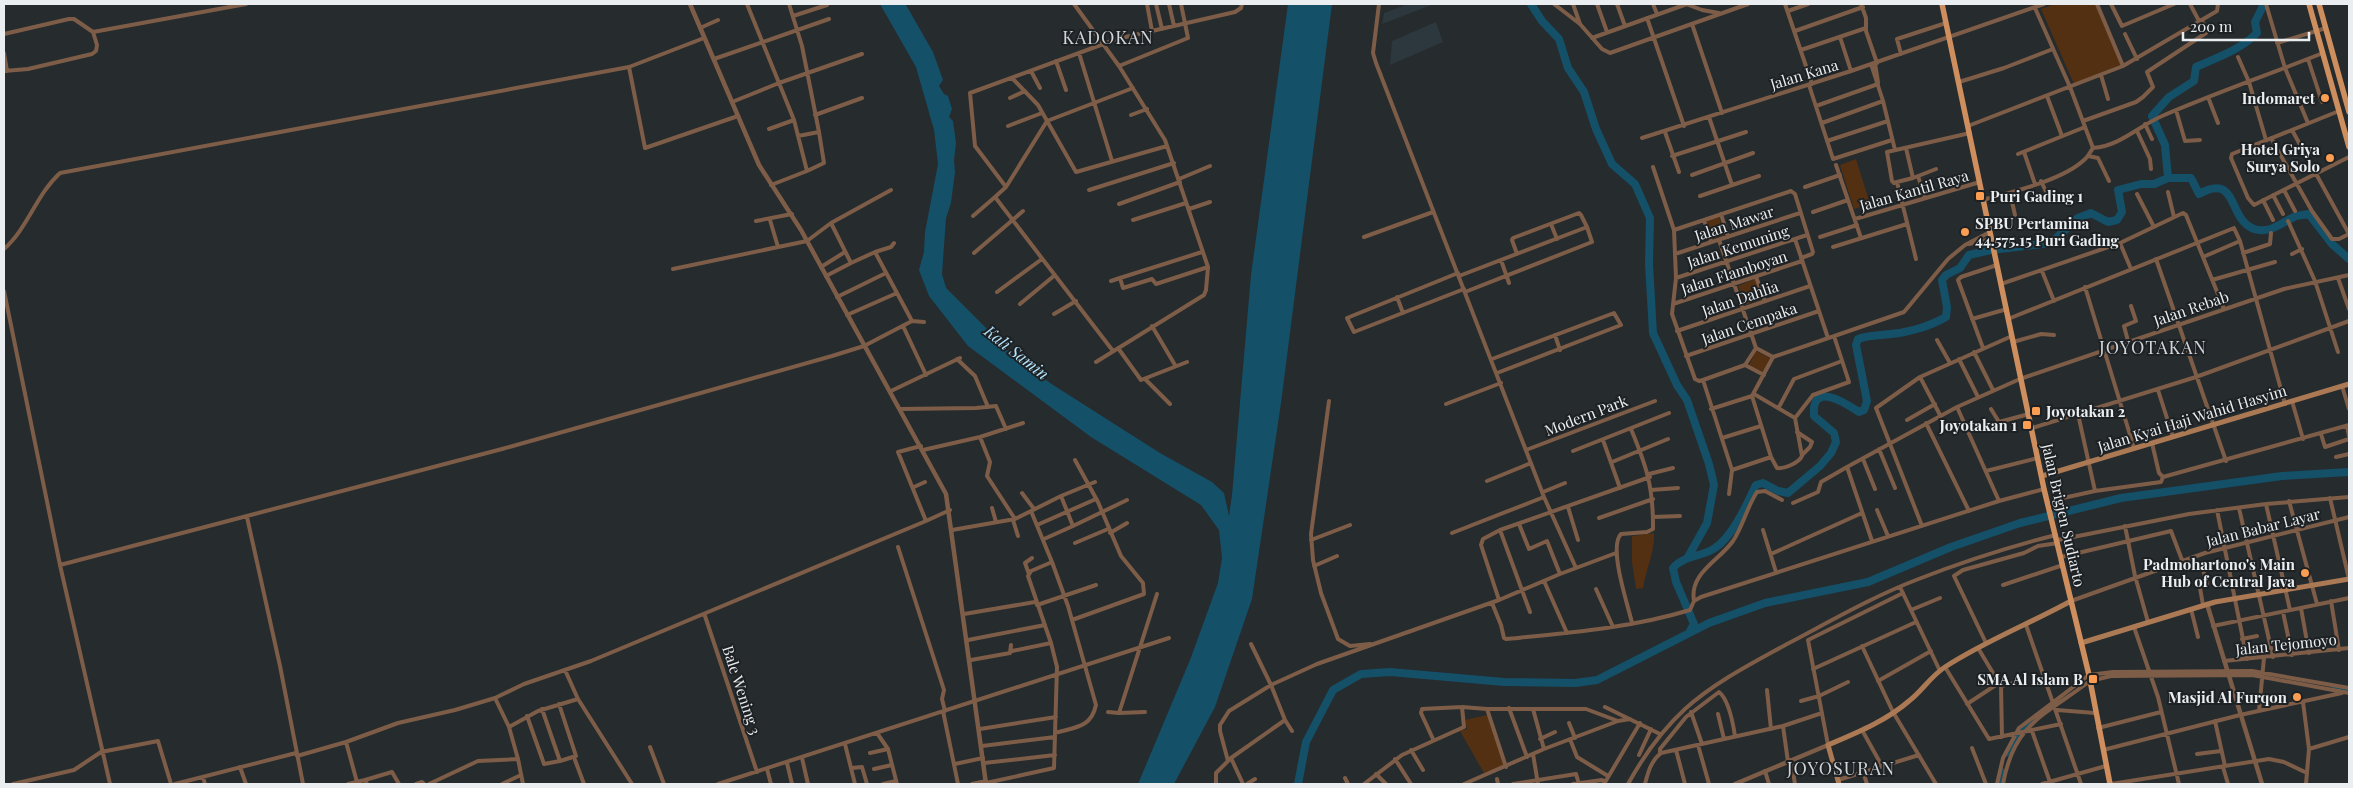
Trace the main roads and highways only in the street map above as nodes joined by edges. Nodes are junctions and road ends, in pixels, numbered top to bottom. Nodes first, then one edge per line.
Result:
1 (1942, 4) edge
2 (2309, 4) edge
3 (2319, 4) edge
4 (2349, 108) edge
5 (2349, 148) edge
6 (2349, 384) edge
7 (2042, 476) junction
8 (2349, 579) edge
9 (2071, 601) junction
10 (2081, 643) junction
11 (1839, 782) edge
12 (2110, 784) edge

1 - 7 main road, Jalan Brigjen Sudiarto
2 - 5 main road
3 - 4 main road
6 - 7 main road, Jalan Kyai Haji Wahid Hasyim
7 - 9 main road, Jalan Brigjen Sudiarto
8 - 10 main road
9 - 10 main road, Jalan Brigjen Sudiarto
9 - 11 main road
10 - 12 main road, Jalan Brigjen Sudiarto

